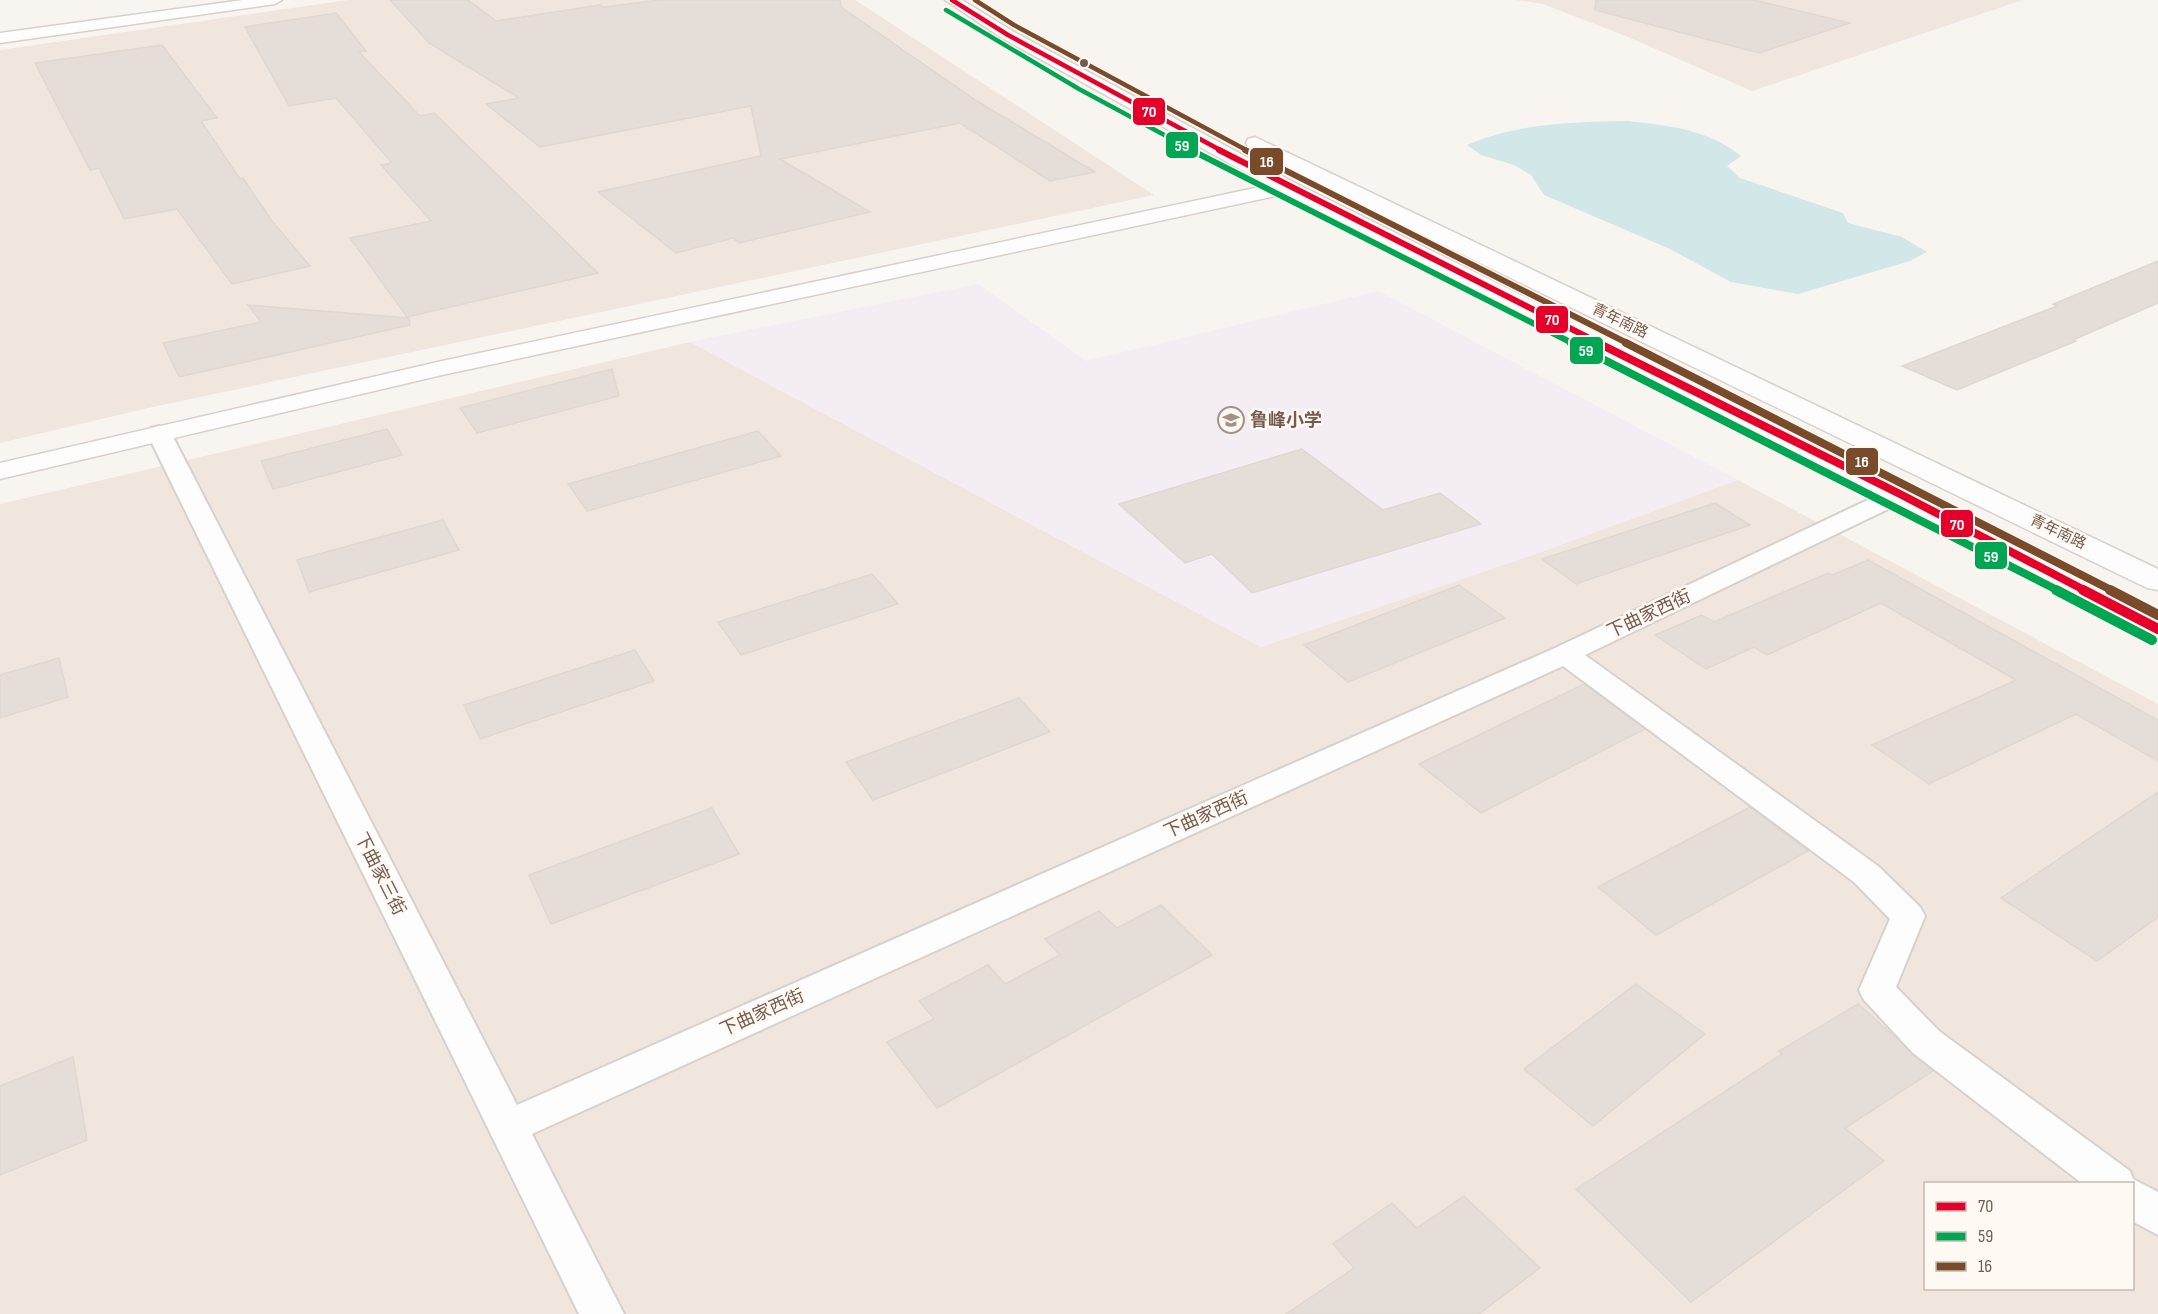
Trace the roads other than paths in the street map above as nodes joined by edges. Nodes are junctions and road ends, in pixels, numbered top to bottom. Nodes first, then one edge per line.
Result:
1 (275, 0) edge
2 (952, 0) edge
3 (992, 0) edge
4 (0, 38) edge
5 (1288, 187) junction
6 (159, 434) junction
7 (0, 471) edge
8 (1900, 494) junction
9 (2158, 581) edge
10 (2158, 629) edge
11 (1565, 654) junction
12 (508, 1127) junction
13 (2112, 1182) edge
14 (2134, 1198) edge
15 (2158, 1216) edge
16 (602, 1314) edge

1 - 4 main road
2 - 5 main road, 青年南路
3 - 9 main road, 青年南路
5 - 6 main road
5 - 8 main road, 青年南路
6 - 7 main road
6 - 12 street, 下曲家三街
8 - 10 main road, 青年南路
8 - 11 street, 下曲家西街
11 - 12 street, 下曲家西街
11 - 13 street
12 - 16 street, 下曲家三街
14 - 15 street

